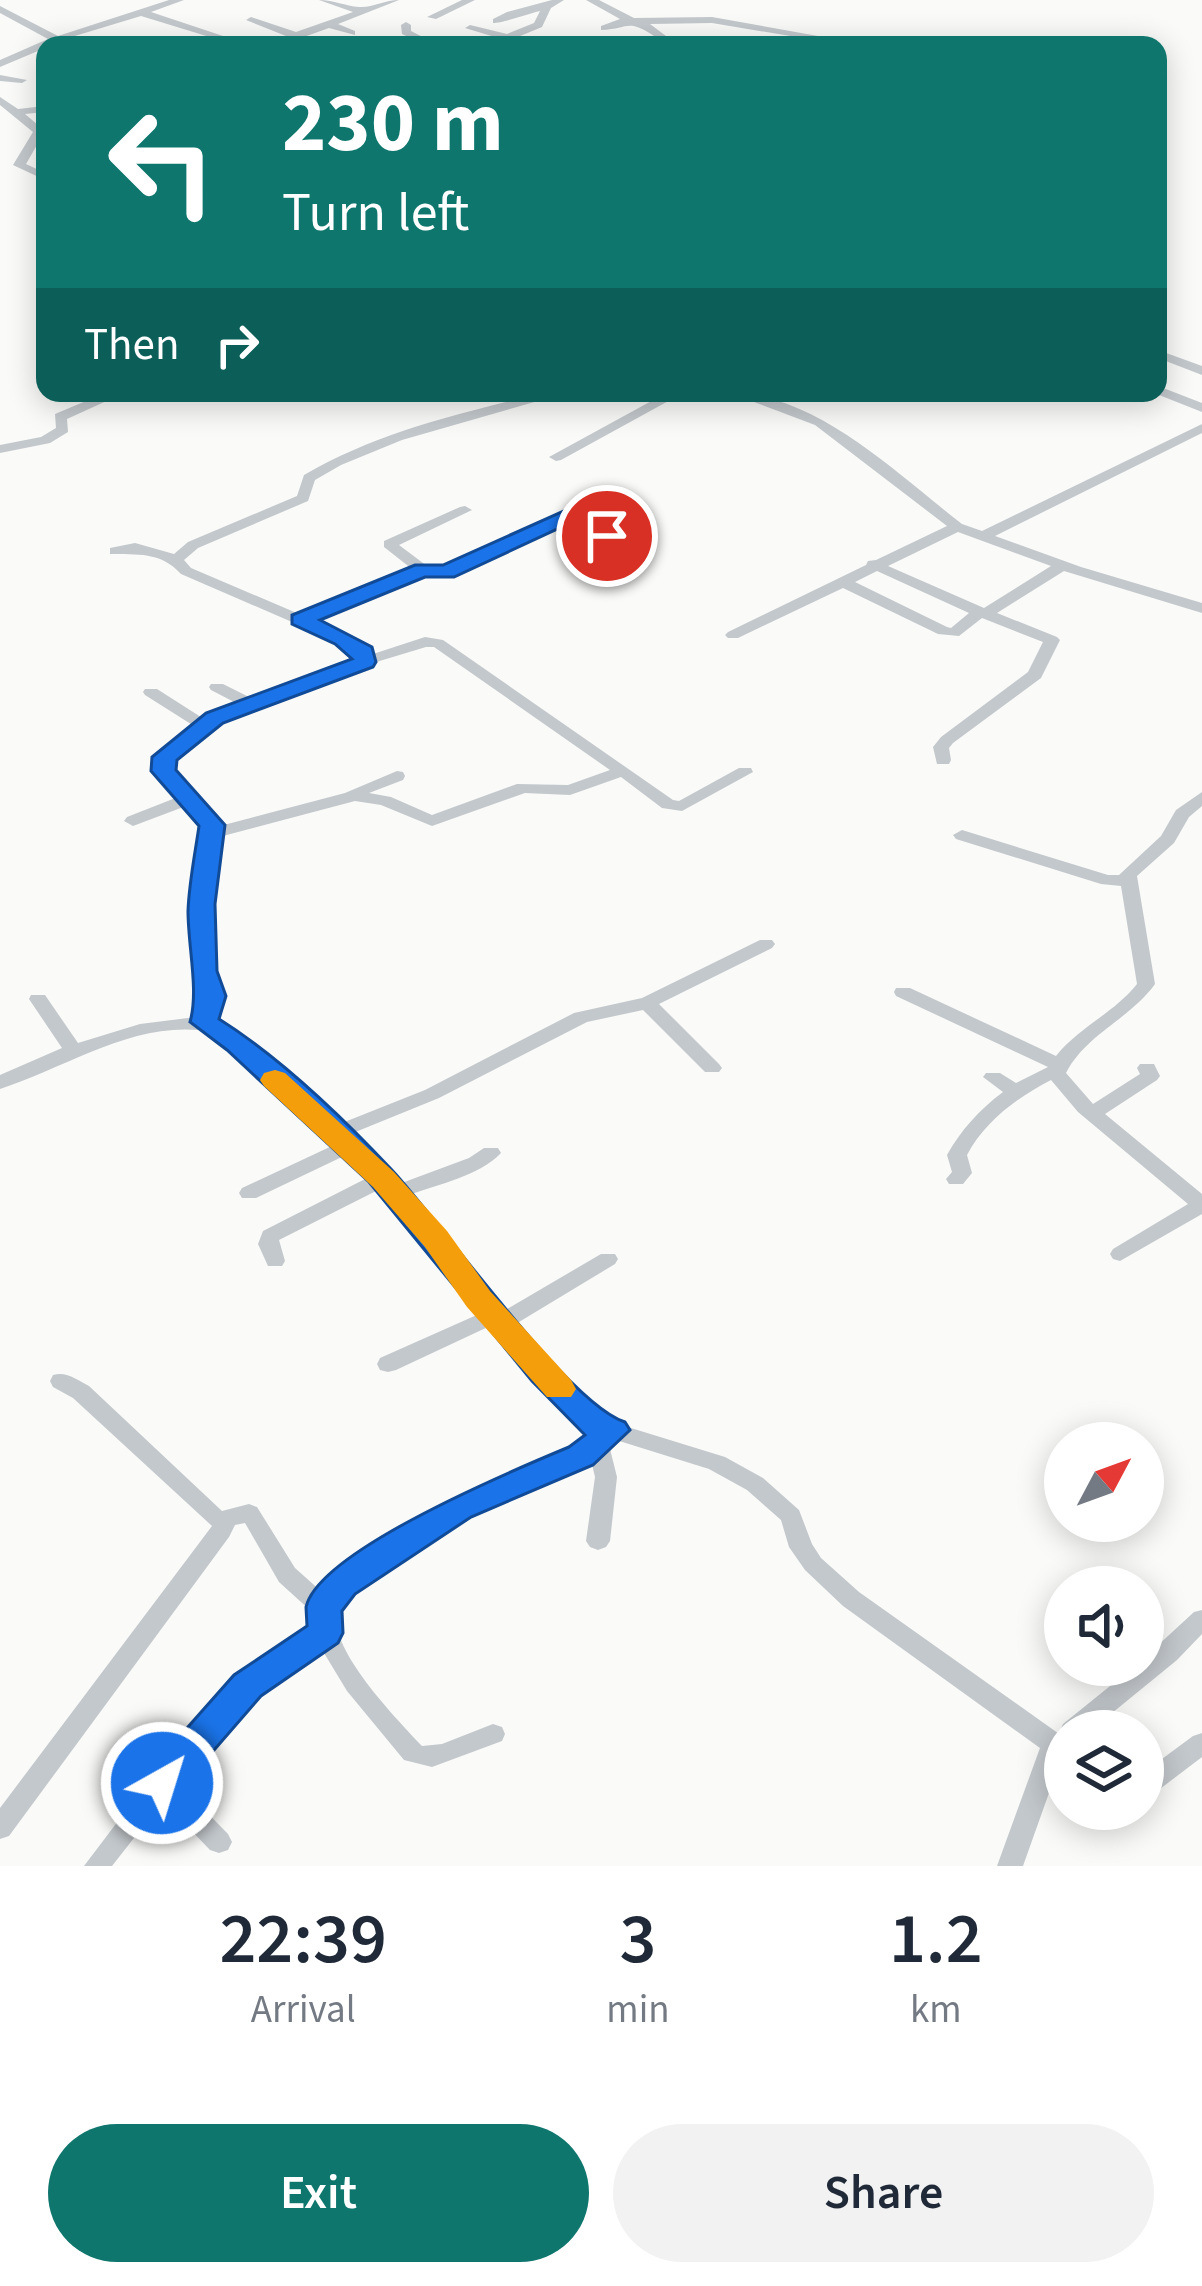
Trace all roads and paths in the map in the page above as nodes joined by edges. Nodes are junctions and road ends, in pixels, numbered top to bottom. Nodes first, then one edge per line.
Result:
1 (178, 0) edge
2 (324, 0) edge
3 (394, 0) edge
4 (470, 0) edge
5 (559, 0) edge
6 (591, 0) edge
7 (0, 9) edge
8 (546, 10) junction
9 (143, 13) junction
10 (364, 14) junction
11 (432, 17) dead end
12 (251, 20) dead end
13 (497, 21) dead end
14 (633, 21) junction
15 (329, 24) junction
16 (406, 25) dead end
17 (470, 28) dead end
18 (604, 28) dead end
19 (351, 33) dead end
20 (50, 36) edge
21 (70, 36) edge
22 (217, 36) edge
23 (297, 36) joint
24 (414, 36) edge
25 (500, 36) edge
26 (512, 36) edge
27 (661, 36) edge
28 (809, 36) edge
29 (36, 52) edge
30 (0, 64) edge
31 (0, 78) edge
32 (22, 80) dead end
33 (0, 100) edge
34 (36, 110) edge
35 (17, 112) junction
36 (36, 127) edge
37 (36, 139) edge
38 (36, 173) edge
39 (1167, 358) edge
40 (1202, 373) edge
41 (1167, 390) edge
42 (1167, 394) edge
43 (96, 402) edge
44 (526, 402) edge
45 (659, 402) edge
46 (763, 402) edge
47 (1202, 409) edge
48 (1202, 428) edge
49 (0, 449) edge
50 (556, 457) dead end
51 (465, 510) dead end
52 (957, 527) junction
53 (982, 536) junction
54 (619, 544) dead end
55 (115, 551) dead end
56 (176, 560) junction
57 (874, 565) junction
58 (1062, 566) junction
59 (423, 570) junction
60 (842, 581) junction
61 (1202, 608) edge
62 (983, 613) junction
63 (300, 620) junction
64 (733, 635) dead end
65 (364, 662) junction
66 (217, 687) dead end
67 (151, 692) dead end
68 (250, 704) junction
69 (203, 725) junction
70 (943, 760) dead end
71 (622, 771) junction
72 (745, 772) dead end
73 (397, 776) dead end
74 (1202, 797) edge
75 (190, 798) junction
76 (343, 798) junction
77 (133, 821) dead end
78 (213, 833) junction
79 (962, 835) dead end
80 (1129, 881) junction
81 (766, 944) dead end
82 (903, 992) dead end
83 (38, 999) dead end
84 (646, 1003) junction
85 (204, 1022) junction
86 (74, 1052) junction
87 (712, 1068) dead end
88 (1058, 1068) junction
89 (1147, 1068) dead end
90 (993, 1077) dead end
91 (0, 1083) edge
92 (1018, 1093) junction
93 (1091, 1114) junction
94 (343, 1139) junction
95 (491, 1153) dead end
96 (956, 1179) dead end
97 (389, 1186) junction
98 (249, 1193) dead end
99 (1202, 1205) edge
100 (1120, 1254) dead end
101 (608, 1259) dead end
102 (275, 1261) dead end
103 (497, 1320) junction
104 (388, 1364) dead end
105 (62, 1381) dead end
106 (606, 1437) junction
107 (226, 1519) junction
108 (598, 1541) dead end
109 (1202, 1619) edge
110 (324, 1620) junction
111 (1098, 1710) edge
112 (1044, 1724) edge
113 (493, 1734) dead end
114 (1202, 1743) edge
115 (1164, 1771) edge
116 (162, 1783) junction
117 (1044, 1785) edge
118 (0, 1828) edge
119 (219, 1842) dead end
120 (97, 1866) edge
121 (1010, 1866) edge

1 - 9 street
2 - 10 street
3 - 10 street
4 - 11 street
5 - 8 street
6 - 14 street
7 - 20 street
8 - 13 street
8 - 26 street
9 - 21 street
9 - 22 street
10 - 15 street
12 - 23 street
14 - 18 street
14 - 27 street
14 - 28 street
15 - 19 street
15 - 23 street
16 - 24 street
17 - 25 street
29 - 30 street
31 - 32 street
33 - 35 street
34 - 35 street
35 - 36 street
37 - 38 street
39 - 40 street
40 - 41 street
42 - 47 street
43 - 49 street
44 - 56 street
45 - 50 street
46 - 52 street
48 - 53 street
51 - 59 street
52 - 53 street
52 - 57 street
53 - 58 street
54 - 59 street
55 - 56 street
56 - 63 street
57 - 60 street
57 - 62 street
58 - 61 street
58 - 62 street
59 - 63 street
60 - 62 street
60 - 64 street
62 - 70 street
63 - 65 street
65 - 68 street
65 - 71 street
66 - 68 street
67 - 69 street
68 - 69 street
69 - 75 street
71 - 72 street
71 - 76 street
73 - 76 street
74 - 80 street
75 - 77 street
75 - 78 street
76 - 78 street
78 - 85 street
79 - 80 street
80 - 88 street
81 - 84 street
82 - 88 street
83 - 86 street
84 - 87 street
84 - 94 street
85 - 86 street
85 - 94 street
86 - 91 street
88 - 92 street
88 - 93 street
89 - 93 street
90 - 92 street
92 - 96 street
93 - 99 street
94 - 97 street
94 - 98 street
95 - 97 street
97 - 102 street
97 - 103 street
99 - 100 street
101 - 103 street
103 - 104 street
103 - 106 street
105 - 107 street
106 - 108 street
106 - 110 street
106 - 112 street
107 - 110 street
107 - 118 street
109 - 111 street
110 - 113 street
110 - 116 street
114 - 115 street
116 - 119 street
116 - 120 street
117 - 121 street

